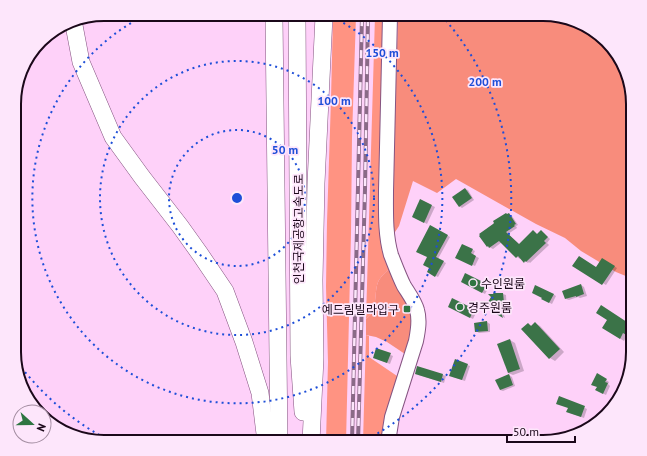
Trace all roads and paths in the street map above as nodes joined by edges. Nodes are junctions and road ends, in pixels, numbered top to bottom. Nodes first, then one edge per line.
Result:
1 (274, 21) edge
2 (297, 21) edge
3 (324, 21) edge
4 (390, 21) edge
5 (74, 26) edge
6 (265, 435) edge
7 (279, 435) edge
8 (305, 435) edge
9 (311, 435) edge
10 (389, 435) edge

1 - 7 highway, 인천국제공항고속도로
2 - 8 highway, 인천국제공항고속도로
3 - 9 highway
4 - 10 street
5 - 6 highway

